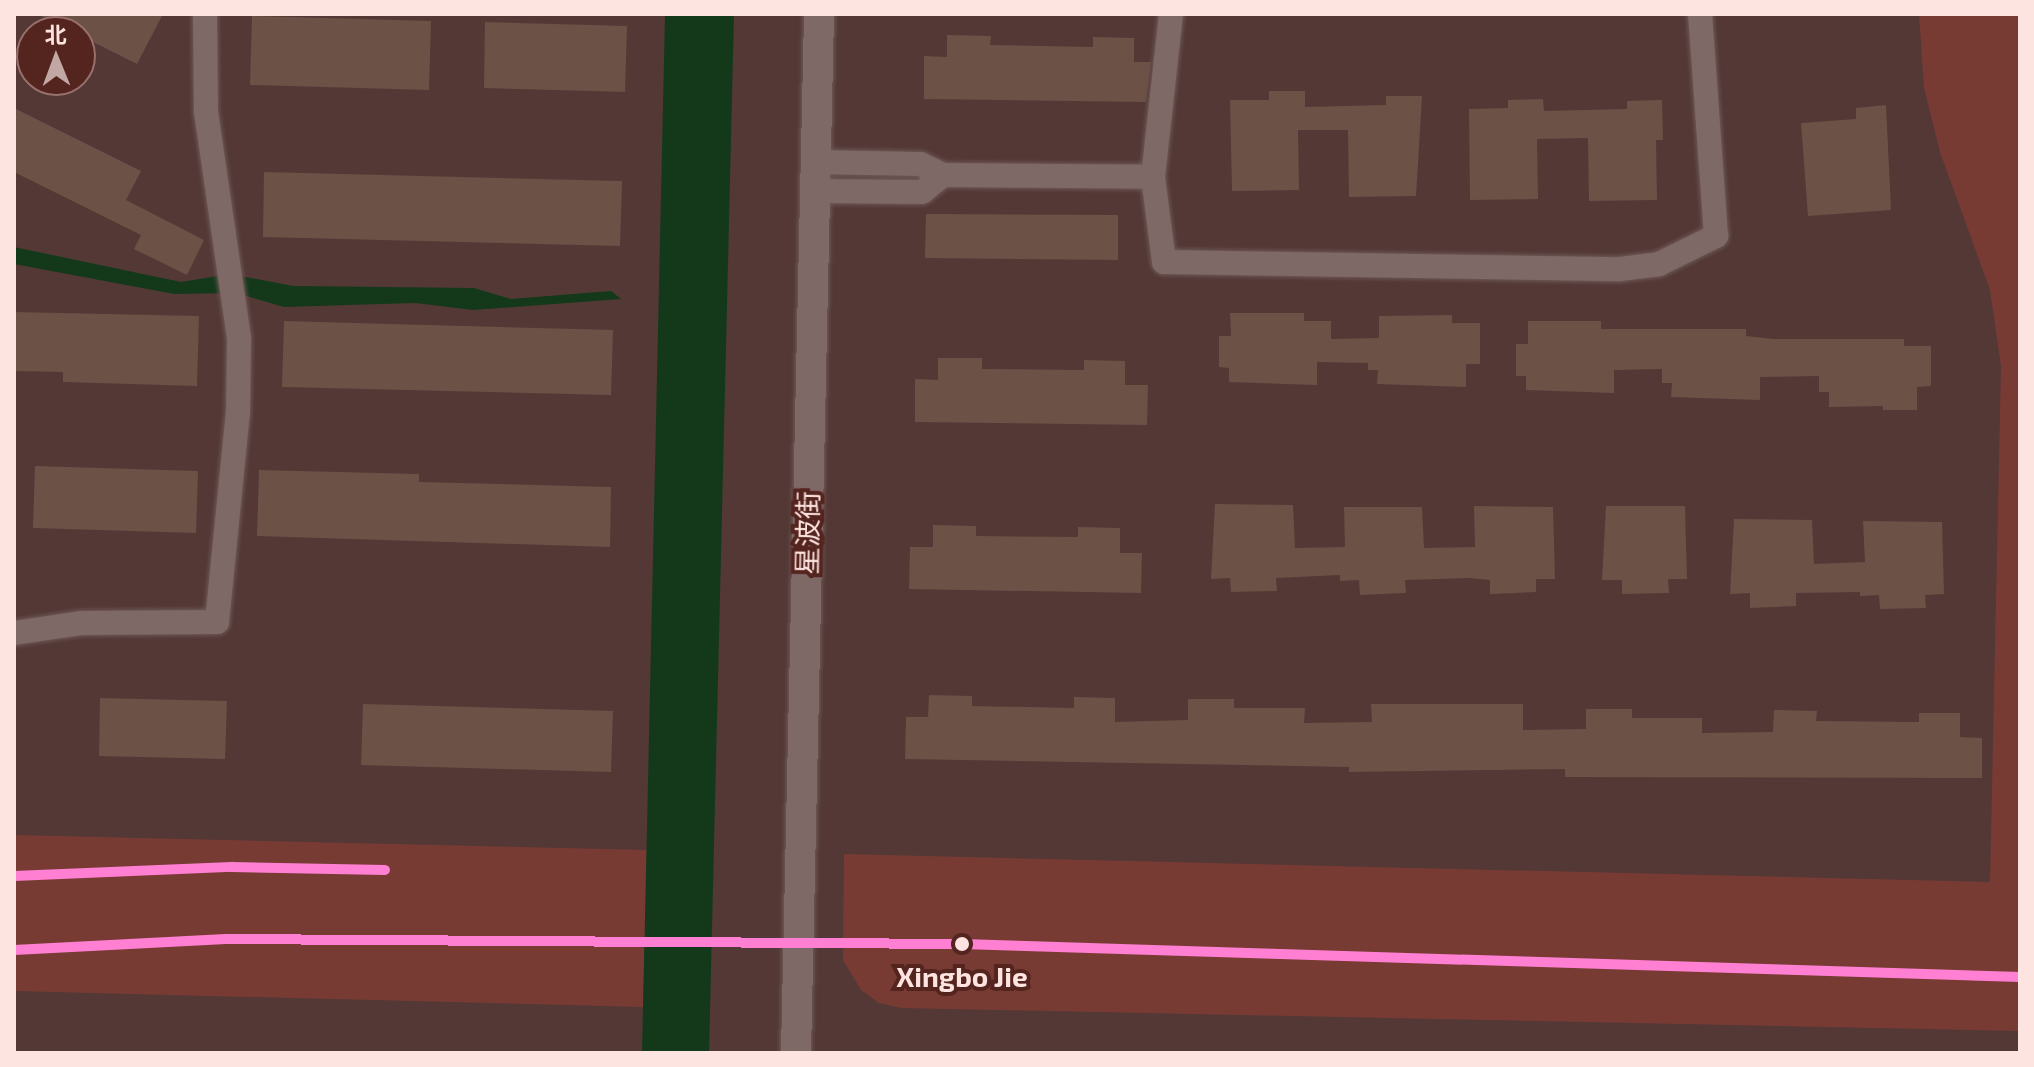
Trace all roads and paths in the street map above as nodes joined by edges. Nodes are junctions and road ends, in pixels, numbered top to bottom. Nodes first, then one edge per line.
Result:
1 (205, 14) edge
2 (819, 14) edge
3 (1171, 14) edge
4 (1700, 14) edge
5 (815, 177) junction
6 (1153, 177) junction
7 (14, 633) edge
8 (796, 1053) edge

1 - 7 street
2 - 5 street, 星波街
3 - 6 street
4 - 6 street
5 - 6 street
5 - 8 street, 星波街

